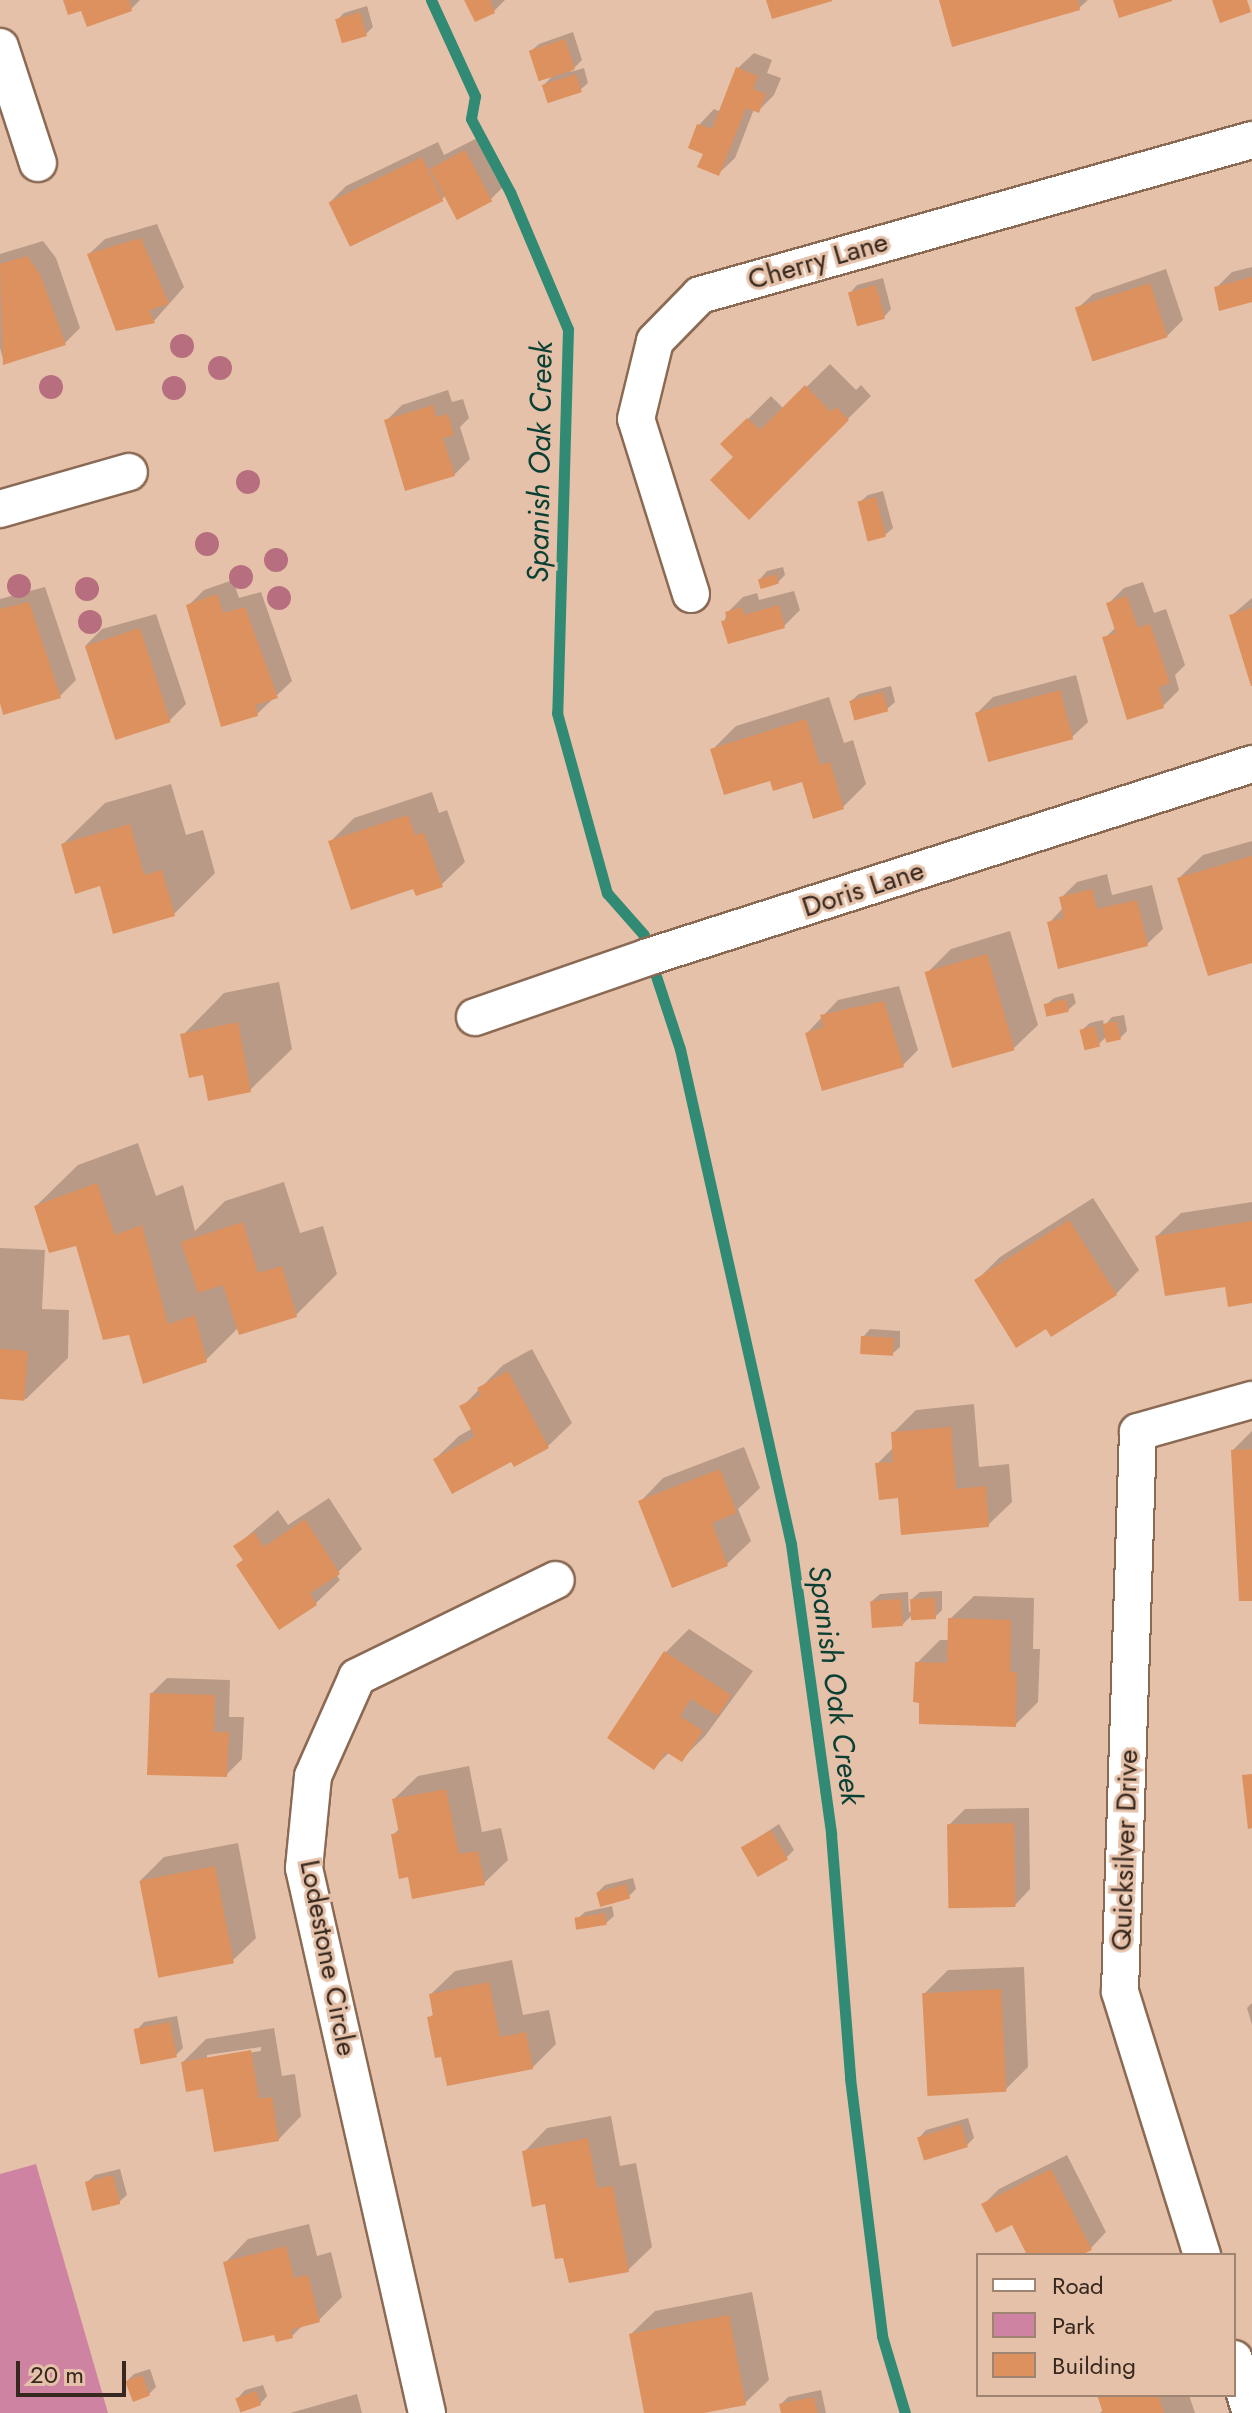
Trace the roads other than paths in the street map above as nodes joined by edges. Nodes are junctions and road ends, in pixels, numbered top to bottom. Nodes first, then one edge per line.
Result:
1 (0, 47) edge
2 (1252, 140) edge
3 (38, 163) dead end
4 (129, 472) dead end
5 (0, 509) edge
6 (691, 594) dead end
7 (1252, 764) edge
8 (475, 1017) dead end
9 (1252, 1400) edge
10 (556, 1580) dead end
11 (1201, 2253) edge
12 (1236, 2365) edge
13 (427, 2413) edge
14 (1251, 2413) edge

1 - 3 street
2 - 6 street, Cherry Lane
4 - 5 street
7 - 8 street, Doris Lane
9 - 11 street, Quicksilver Drive
10 - 13 street, Lodestone Circle
12 - 14 street

